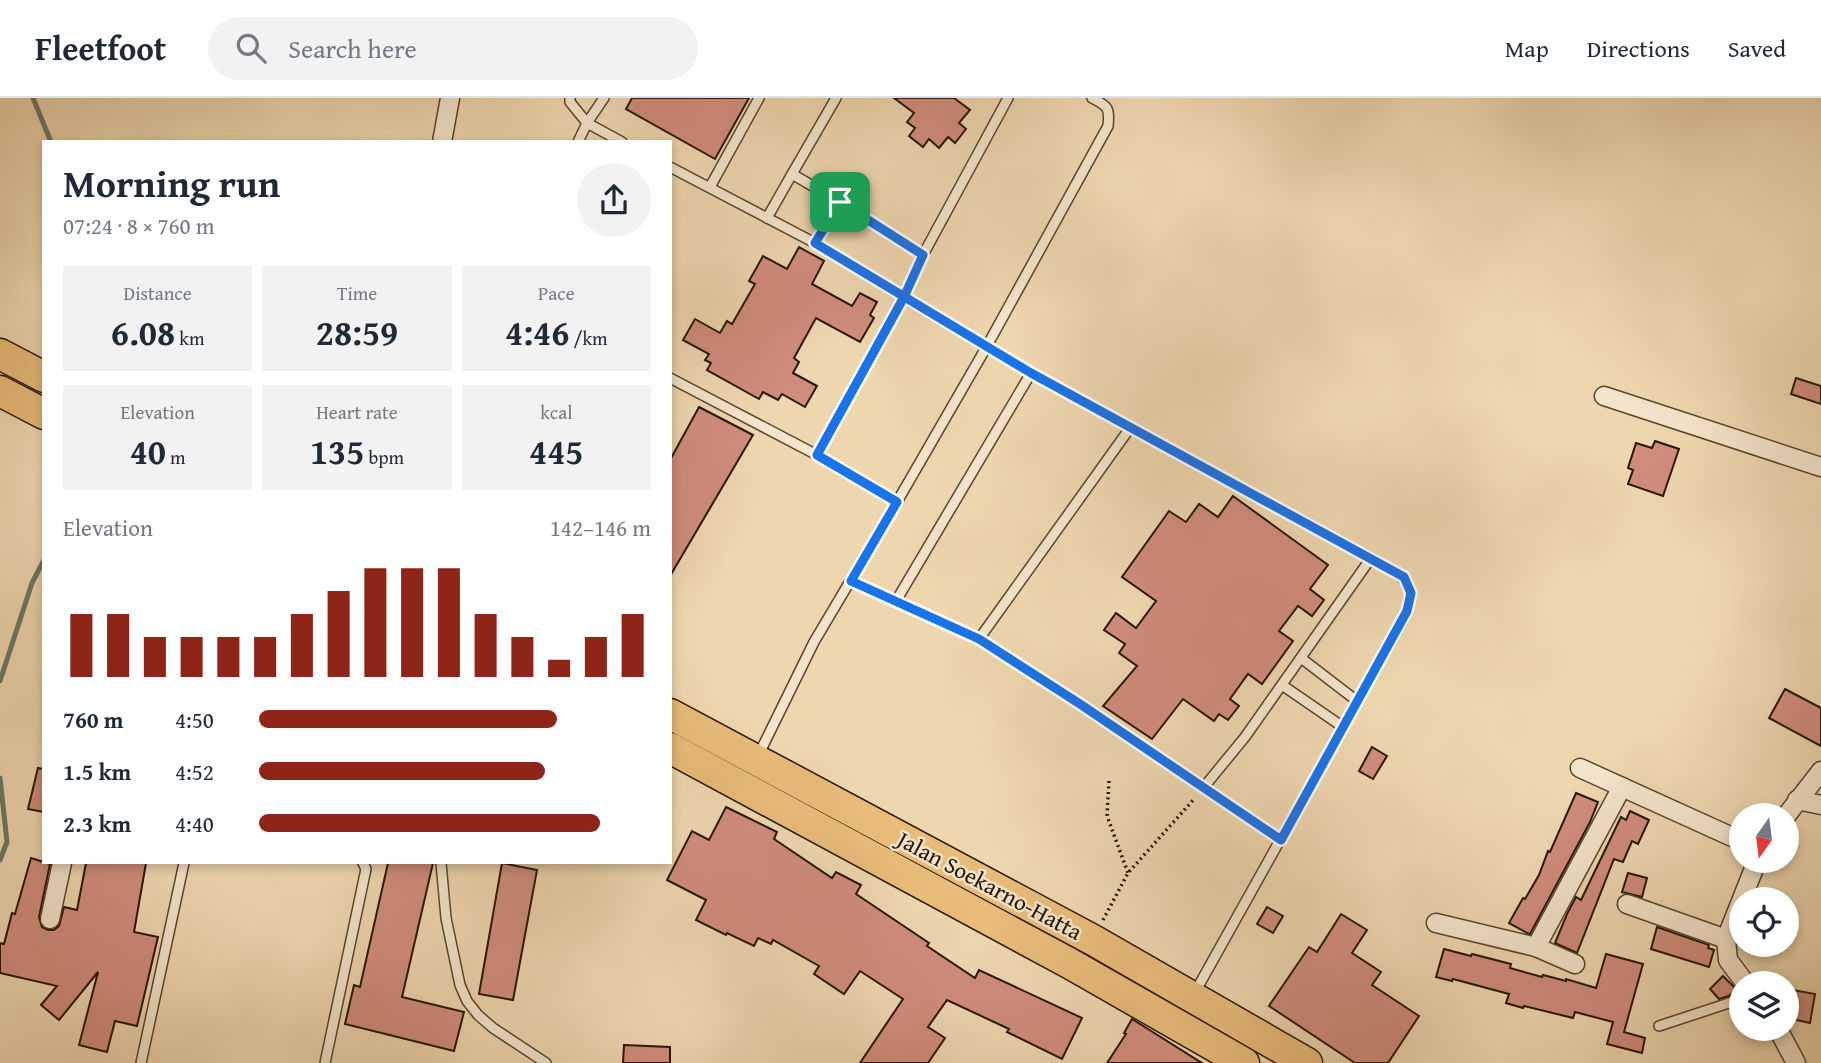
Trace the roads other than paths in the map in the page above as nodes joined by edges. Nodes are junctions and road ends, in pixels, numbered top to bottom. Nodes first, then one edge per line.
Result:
1 (450, 98) edge
2 (570, 98) edge
3 (604, 98) edge
4 (759, 98) edge
5 (836, 98) edge
6 (1008, 98) edge
7 (1092, 98) edge
8 (587, 124) junction
9 (442, 140) edge
10 (579, 140) edge
11 (618, 140) edge
12 (672, 168) edge
13 (792, 174) junction
14 (710, 187) junction
15 (840, 202) junction
16 (767, 218) junction
17 (815, 243) junction
18 (923, 255) junction
19 (904, 297) junction
20 (986, 346) junction
21 (0, 354) edge
22 (1031, 373) junction
23 (42, 376) edge
24 (672, 379) edge
25 (0, 391) edge
26 (1604, 396) dead end
27 (42, 413) edge
28 (1130, 428) junction
29 (817, 455) junction
30 (1821, 467) edge
31 (897, 502) junction
32 (1371, 558) junction
33 (851, 581) junction
34 (896, 601) junction
35 (979, 639) junction
36 (1301, 658) junction
37 (1282, 685) junction
38 (1357, 701) junction
39 (672, 715) edge
40 (1342, 727) junction
41 (672, 749) edge
42 (756, 760) junction
43 (1580, 768) dead end
44 (1821, 771) edge
45 (1204, 787) junction
46 (1622, 787) junction
47 (1797, 800) junction
48 (1795, 803) edge
49 (1821, 805) edge
50 (1729, 836) edge
51 (1281, 840) junction
52 (62, 864) edge
53 (184, 864) edge
54 (364, 864) edge
55 (441, 864) edge
56 (1752, 873) edge
57 (1627, 904) dead end
58 (50, 919) dead end
59 (1436, 923) dead end
60 (1726, 939) junction
61 (1536, 947) junction
62 (1576, 964) dead end
63 (1736, 971) edge
64 (1192, 997) junction
65 (1729, 1003) edge
66 (1659, 1027) dead end
67 (1784, 1041) edge
68 (141, 1063) edge
69 (325, 1063) edge
70 (546, 1063) edge
71 (1244, 1063) edge
72 (1307, 1063) edge
73 (1796, 1063) edge

1 - 9 street
2 - 8 lane
3 - 8 lane
4 - 14 lane
5 - 13 lane
6 - 18 lane
7 - 20 lane
8 - 10 lane
8 - 11 lane
12 - 14 lane
13 - 15 lane
13 - 16 lane
14 - 16 lane
15 - 17 lane
15 - 18 lane
16 - 17 lane
17 - 19 lane
18 - 19 lane
19 - 20 lane
19 - 29 lane
20 - 22 lane
20 - 31 lane
21 - 23 highway
22 - 28 lane
22 - 34 lane
24 - 29 lane
25 - 27 highway
26 - 30 street
28 - 32 lane
28 - 35 lane
29 - 31 lane
31 - 33 lane
32 - 36 lane
32 - 38 lane
33 - 34 lane
33 - 42 lane
34 - 35 lane
35 - 45 lane
36 - 37 lane
36 - 38 lane
37 - 40 lane
37 - 45 lane
38 - 40 lane
39 - 42 highway, Jalan Soekarno-Hatta
40 - 51 lane
41 - 71 highway, Jalan Soekarno-Hatta
42 - 64 highway, Jalan Soekarno-Hatta
43 - 46 street
44 - 47 street
45 - 51 lane
46 - 50 street
46 - 61 street
47 - 48 street
47 - 49 street
51 - 64 lane
52 - 58 street
53 - 68 lane
54 - 69 lane
55 - 70 lane
56 - 60 street
57 - 60 street
59 - 61 street
60 - 63 street
61 - 62 street
64 - 72 highway, Jalan Soekarno-Hatta
65 - 66 lane
67 - 73 street

